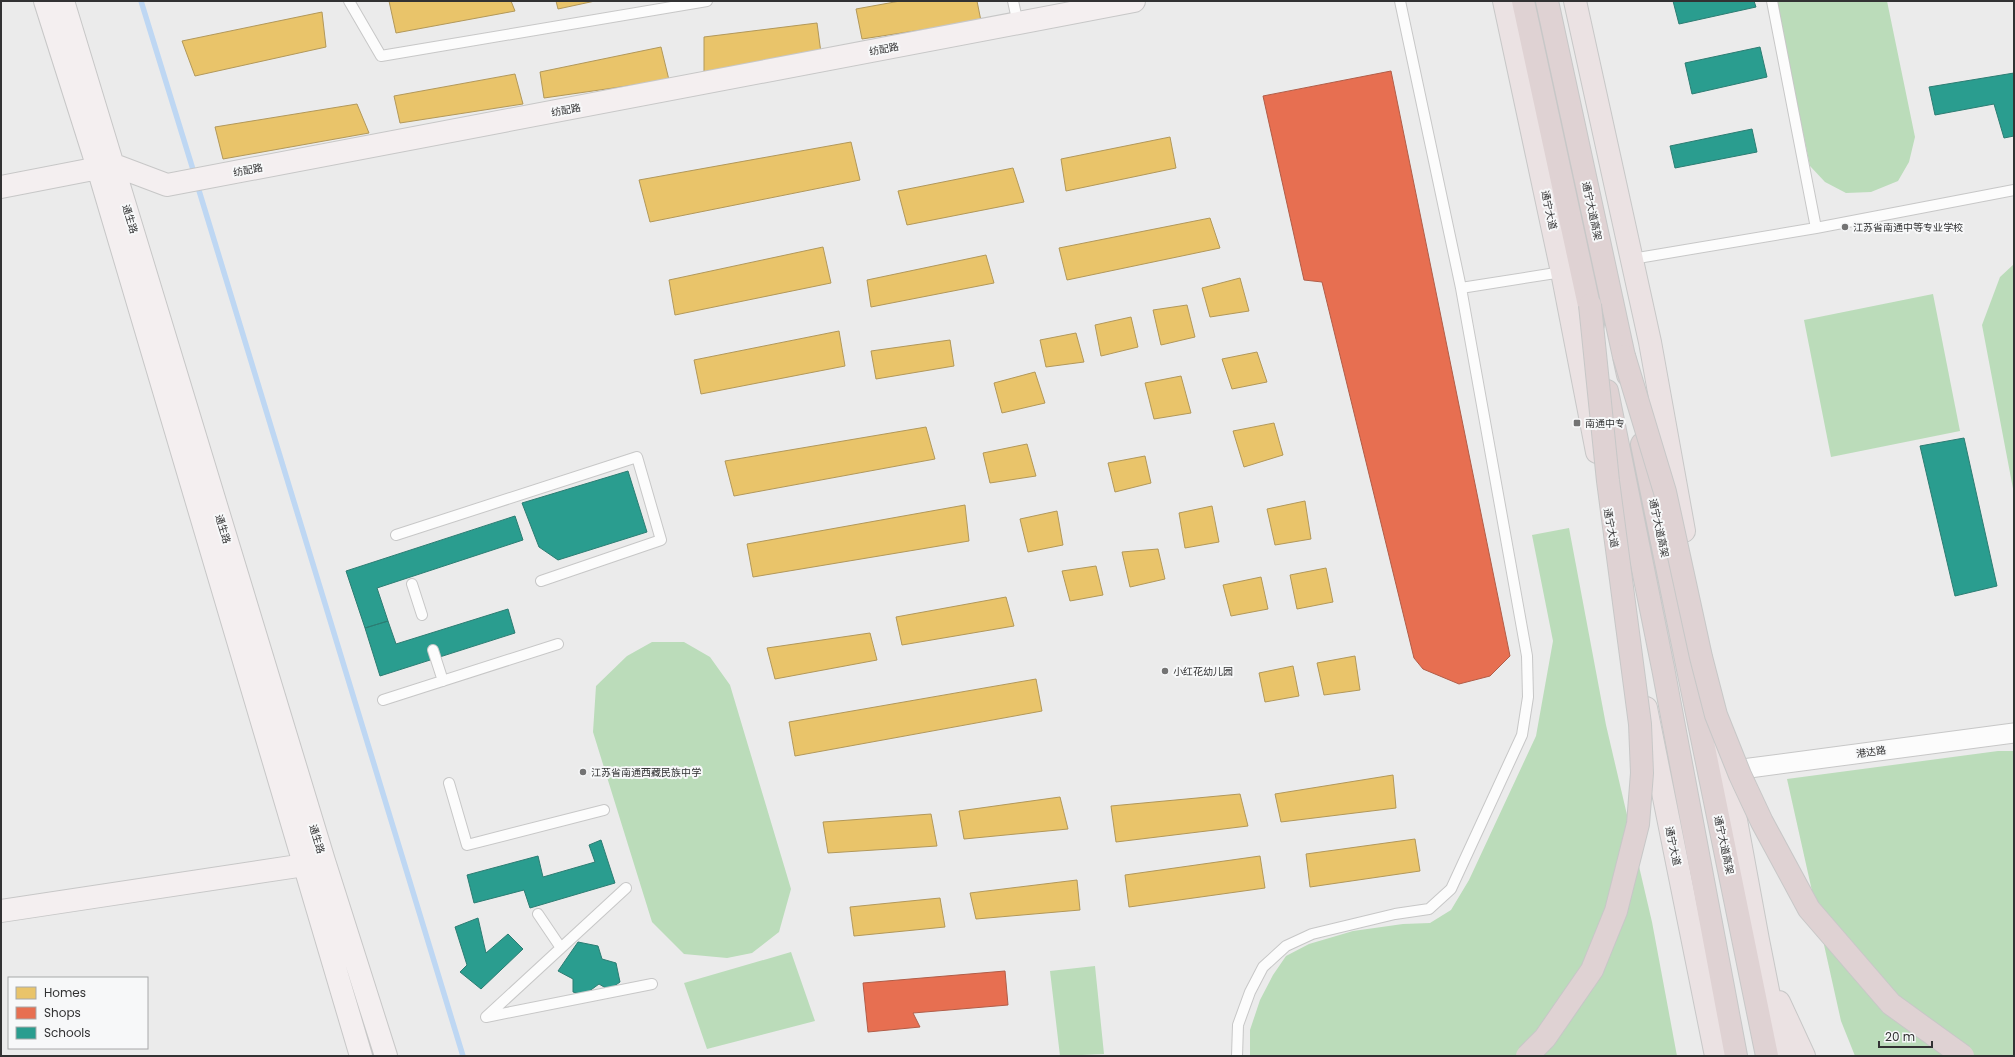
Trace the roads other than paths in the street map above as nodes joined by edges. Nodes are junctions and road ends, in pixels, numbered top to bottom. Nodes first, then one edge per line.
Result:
1 (45, 1) edge
2 (63, 1) edge
3 (349, 1) edge
4 (707, 1) edge
5 (1013, 1) edge
6 (1134, 1) edge
7 (1400, 1) edge
8 (1504, 1) edge
9 (1523, 1) edge
10 (1547, 1) edge
11 (1575, 1) edge
12 (1772, 1) edge
13 (1018, 24) junction
14 (106, 167) junction
15 (1, 187) edge
16 (2014, 190) edge
17 (1816, 228) junction
18 (1632, 259) junction
19 (1562, 272) junction
20 (1461, 288) junction
21 (1590, 305) junction
22 (1624, 356) junction
23 (396, 535) dead end
24 (541, 581) dead end
25 (412, 584) dead end
26 (422, 615) dead end
27 (558, 644) dead end
28 (433, 650) dead end
29 (443, 681) junction
30 (383, 700) dead end
31 (2014, 733) edge
32 (1727, 771) junction
33 (449, 784) dead end
34 (604, 810) dead end
35 (314, 864) junction
36 (626, 888) dead end
37 (1, 912) edge
38 (538, 914) dead end
39 (1758, 940) junction
40 (561, 948) junction
41 (652, 984) dead end
42 (1766, 1049) edge
43 (1725, 1052) edge
44 (361, 1056) edge
45 (386, 1056) edge
46 (1237, 1056) edge
47 (1527, 1056) edge
48 (1781, 1056) edge
49 (1804, 1056) edge
50 (1963, 1056) edge

1 - 14 street, 通生路
2 - 14 street, 通生路
3 - 4 lane
5 - 13 lane
6 - 13 street, 纺配路
7 - 20 lane
8 - 19 main road, 通宁大道
9 - 21 highway
10 - 22 highway, 通宁大道高架
11 - 18 main road
12 - 17 lane
13 - 14 street, 纺配路
14 - 15 street
14 - 35 street, 通生路
16 - 17 lane
17 - 18 lane
18 - 32 main road
19 - 20 lane
19 - 43 main road, 通宁大道
20 - 46 lane
21 - 43 highway, bridge
21 - 47 highway, bridge
22 - 42 highway, 通宁大道高架, bridge
22 - 50 highway, bridge
23 - 24 lane
25 - 26 lane
27 - 29 lane
28 - 29 lane
29 - 30 lane
31 - 32 street, 港达路
32 - 39 main road
33 - 34 lane
35 - 37 street
35 - 44 street, 通生路
35 - 45 street, 通生路
36 - 40 lane
38 - 40 lane
39 - 48 main road
39 - 49 main road
40 - 41 lane

